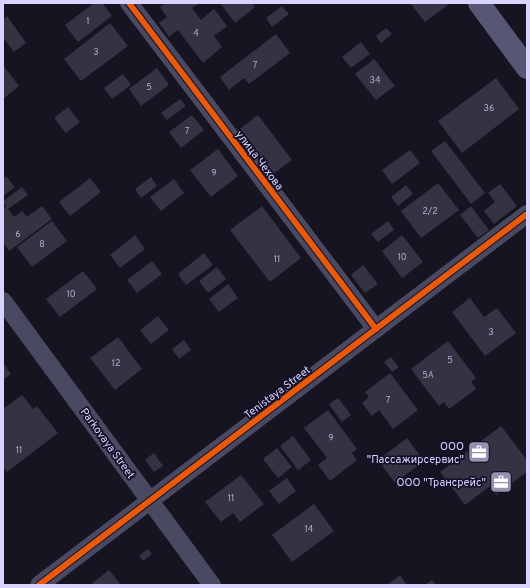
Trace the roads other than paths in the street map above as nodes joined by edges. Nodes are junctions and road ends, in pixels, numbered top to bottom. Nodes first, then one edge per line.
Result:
1 (129, 3) edge
2 (479, 3) edge
3 (527, 68) edge
4 (527, 214) edge
5 (3, 301) edge
6 (376, 329) junction
7 (150, 500) junction
8 (39, 585) edge
9 (212, 585) edge

1 - 6 street, улица Чехова
2 - 3 street
4 - 6 street, Tenistaya Street
5 - 7 street, Parkovaya Street
6 - 7 street, Tenistaya Street
7 - 8 street, Tenistaya Street
7 - 9 street, Parkovaya Street

